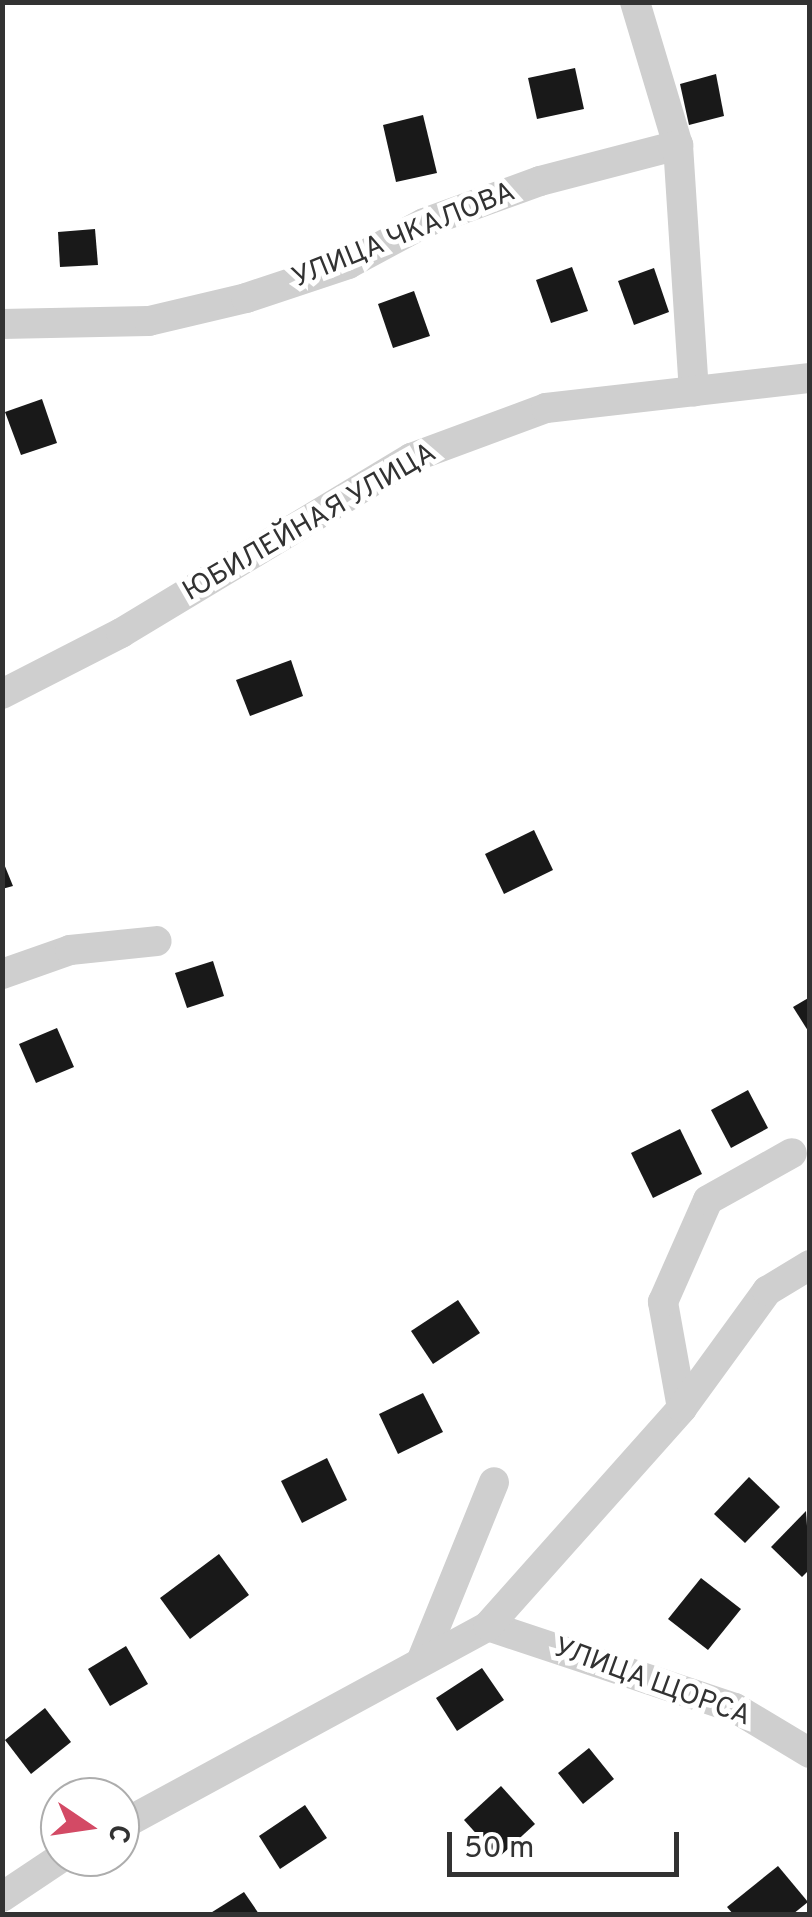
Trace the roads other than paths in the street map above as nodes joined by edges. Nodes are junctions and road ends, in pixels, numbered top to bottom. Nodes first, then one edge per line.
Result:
1 (635, 2) edge
2 (678, 146) junction
3 (2, 324) edge
4 (810, 378) edge
5 (694, 391) junction
6 (2, 694) edge
7 (157, 941) dead end
8 (2, 974) edge
9 (792, 1153) dead end
10 (810, 1266) edge
11 (682, 1408) junction
12 (494, 1482) dead end
13 (488, 1626) junction
14 (421, 1662) junction
15 (810, 1753) edge
16 (140, 1815) edge
17 (40, 1872) edge
18 (2, 1897) edge

1 - 2 street
2 - 3 street, УЛИЦА ЧКАЛОВА
2 - 5 street
4 - 5 street, ЮБИЛЕЙНАЯ УЛИЦА
5 - 6 street, ЮБИЛЕЙНАЯ УЛИЦА
7 - 8 street
9 - 11 street
10 - 11 street
11 - 13 street
12 - 14 street
13 - 14 street
13 - 15 street, УЛИЦА ЩОРСА
14 - 16 street
17 - 18 street

